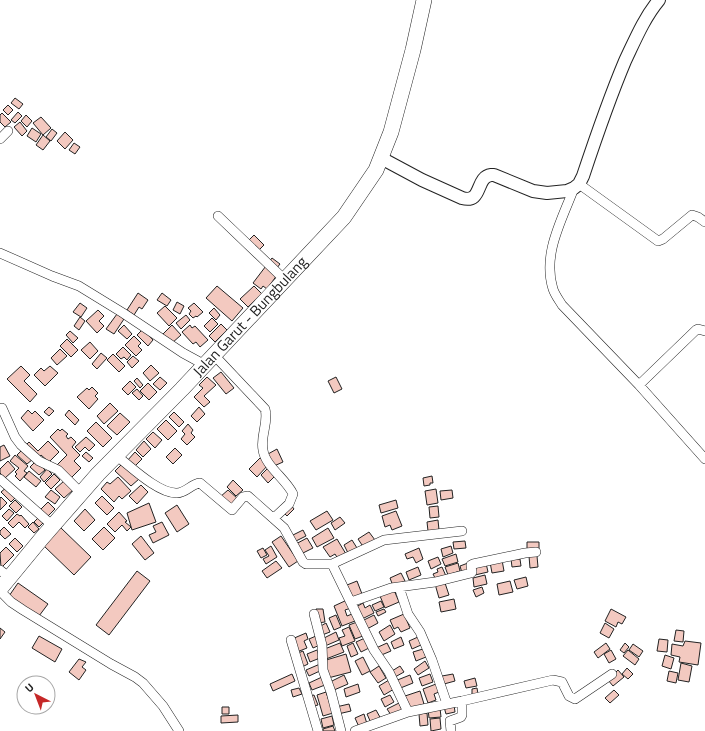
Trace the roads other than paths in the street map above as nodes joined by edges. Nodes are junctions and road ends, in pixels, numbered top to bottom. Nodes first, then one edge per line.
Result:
1 (424, 0) edge
2 (659, 0) edge
3 (8, 131) dead end
4 (0, 139) edge
5 (381, 158) junction
6 (577, 186) junction
7 (218, 216) dead end
8 (705, 222) edge
9 (0, 253) edge
10 (285, 280) junction
11 (705, 331) edge
12 (209, 360) junction
13 (640, 385) junction
14 (0, 409) edge
15 (117, 456) junction
16 (705, 459) edge
17 (0, 478) edge
18 (80, 493) junction
19 (274, 518) junction
20 (53, 526) junction
21 (462, 531) dead end
22 (536, 552) dead end
23 (332, 564) junction
24 (5, 574) edge
25 (399, 587) junction
26 (0, 590) edge
27 (351, 602) junction
28 (314, 614) dead end
29 (291, 640) dead end
30 (612, 674) dead end
31 (462, 701) junction
32 (447, 704) junction
33 (408, 712) junction
34 (179, 731) edge
35 (318, 731) edge
36 (341, 731) edge
37 (355, 731) edge
38 (452, 731) edge

1 - 5 main road, Jalan Garut - Bungbulang
2 - 6 street
3 - 4 street
5 - 6 street
5 - 10 main road, Jalan Garut - Bungbulang
6 - 8 street
6 - 13 street
7 - 10 street
9 - 12 street
10 - 12 main road, Jalan Garut - Bungbulang
11 - 13 street
12 - 15 main road, Jalan Garut - Bungbulang
12 - 19 street
13 - 16 street
14 - 18 street
15 - 18 main road, Jalan Garut - Bungbulang
15 - 19 street
17 - 20 street
18 - 20 main road, Jalan Garut - Bungbulang
19 - 23 street
20 - 24 main road, Jalan Garut - Bungbulang
21 - 23 street
22 - 25 street
23 - 27 street
24 - 26 main road, Jalan Garut - Bungbulang
25 - 27 street
25 - 32 street
26 - 34 street
27 - 33 street
28 - 36 street
29 - 35 street
30 - 31 street
31 - 32 street
31 - 38 street
32 - 33 street
33 - 37 street

